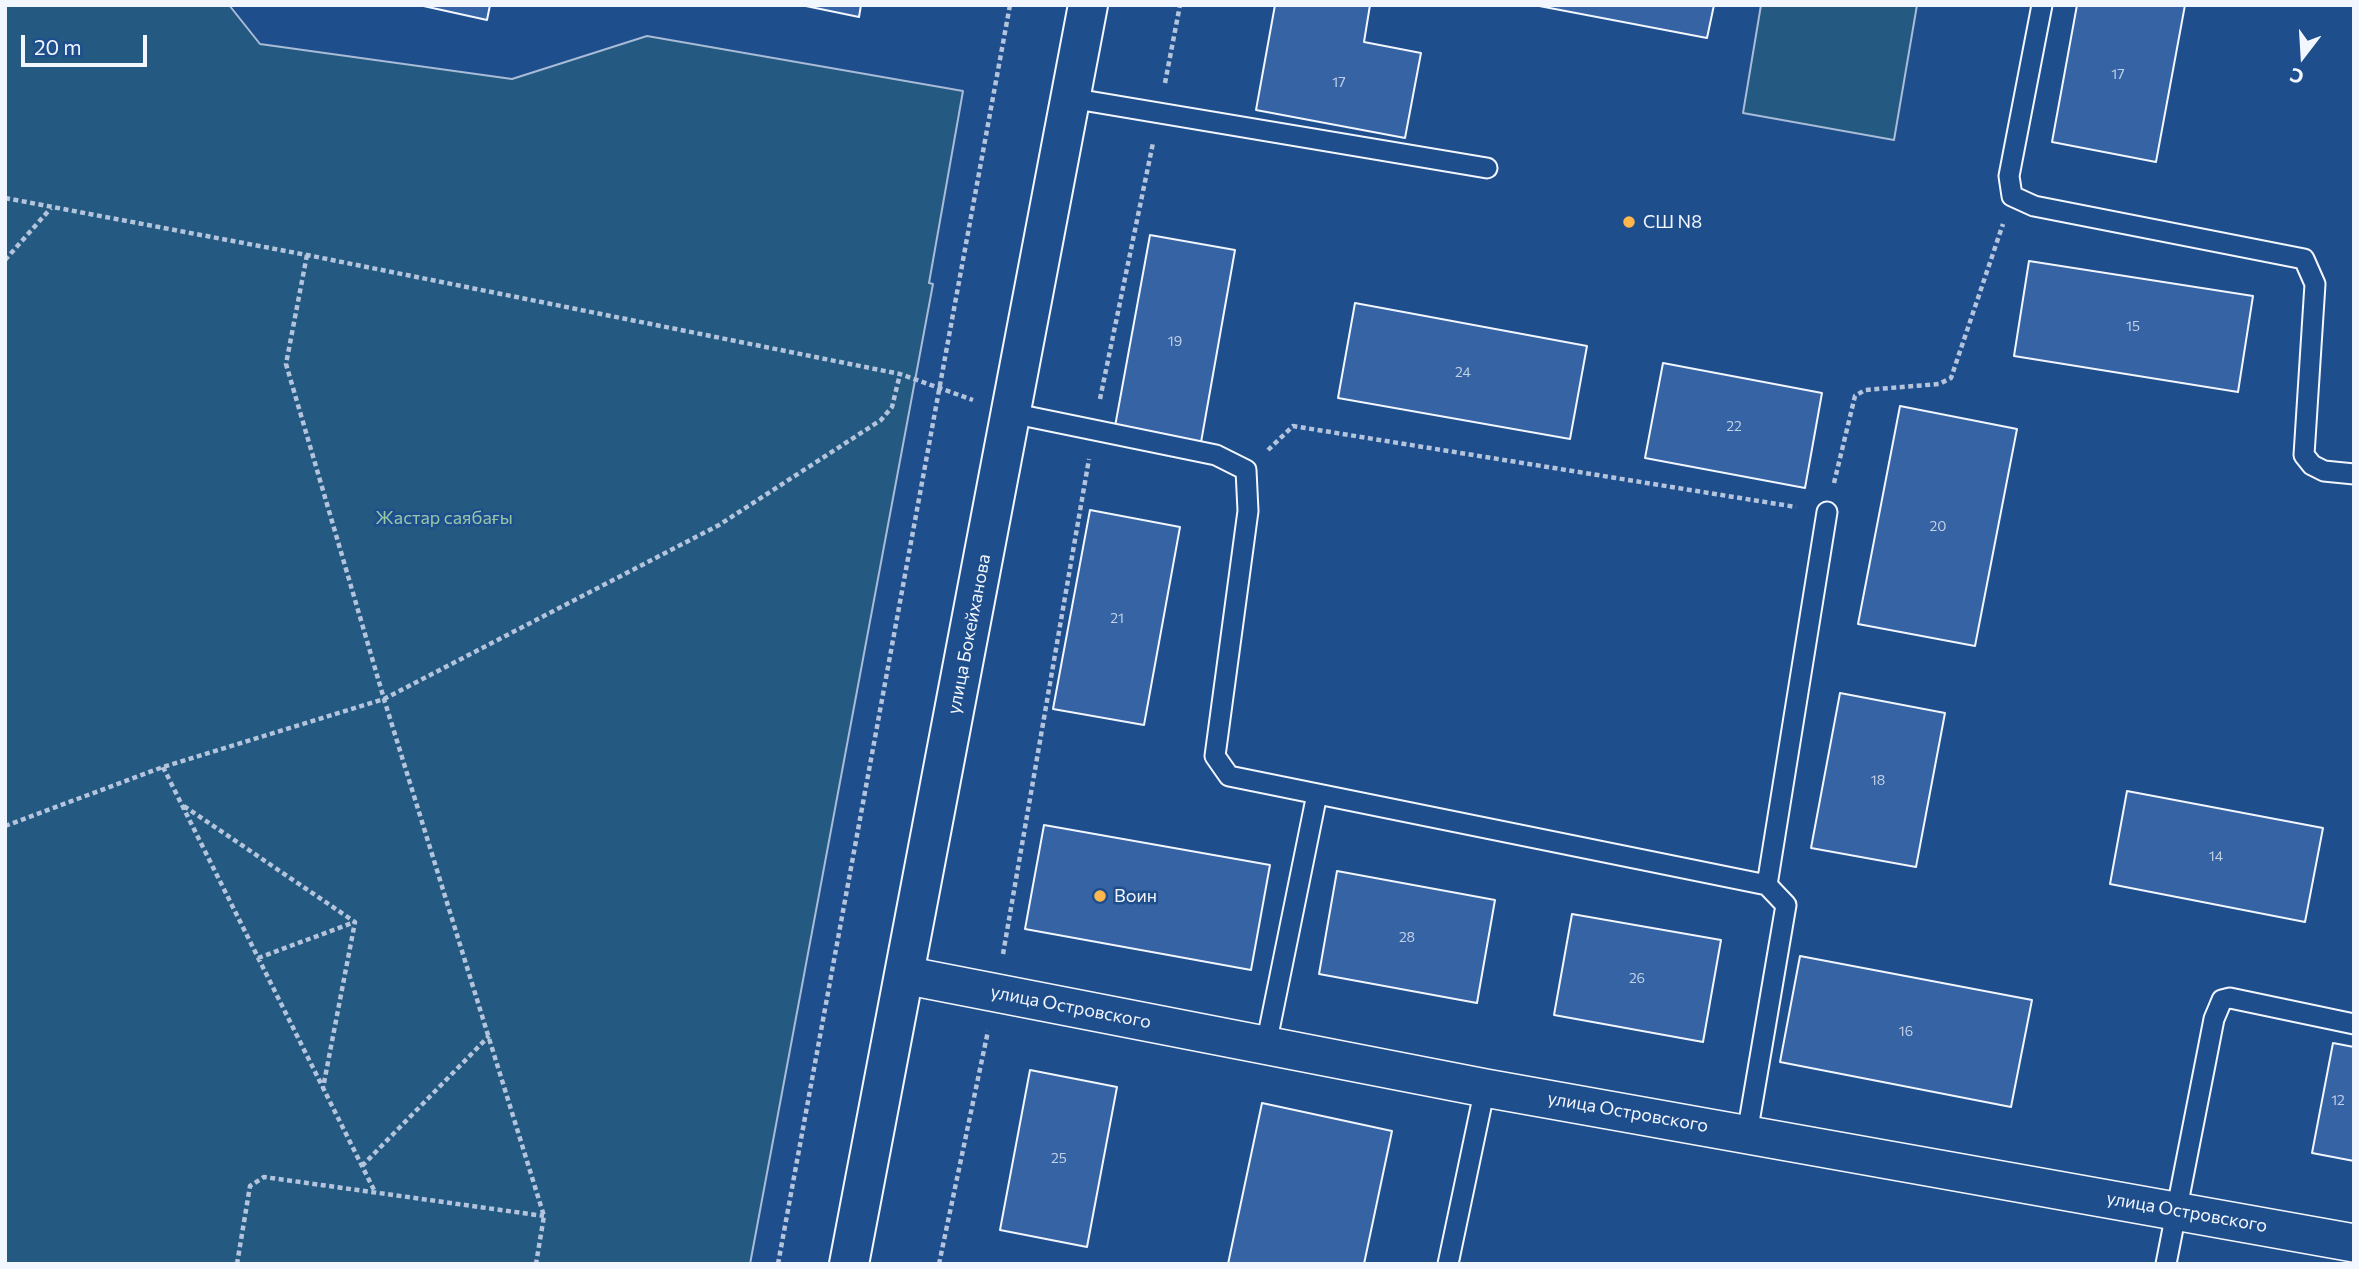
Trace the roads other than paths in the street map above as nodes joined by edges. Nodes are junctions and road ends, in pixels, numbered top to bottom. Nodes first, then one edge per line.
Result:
1 (1088, 5) edge
2 (2042, 5) edge
3 (1070, 98) junction
4 (1487, 169) dead end
5 (1010, 414) junction
6 (2354, 474) edge
7 (1827, 512) road end
8 (1317, 794) junction
9 (1767, 885) junction
10 (904, 975) junction
11 (2354, 1024) edge
12 (1266, 1045) junction
13 (1485, 1088) junction
14 (1747, 1134) junction
15 (2178, 1211) junction
16 (2354, 1243) edge
17 (849, 1264) edge
18 (1448, 1264) edge
19 (2166, 1264) edge

1 - 3 street, улица Бокейханова
2 - 6 lane
3 - 4 lane
3 - 5 street, улица Бокейханова
5 - 8 lane
5 - 10 street, улица Бокейханова
7 - 9 lane
8 - 9 lane
8 - 12 lane
9 - 14 lane
10 - 12 street, улица Островского
10 - 17 street, улица Бокейханова
11 - 15 lane
12 - 13 street, улица Островского
13 - 14 street, улица Островского
13 - 18 lane
14 - 15 street, улица Островского
15 - 16 street, улица Островского
15 - 19 lane

